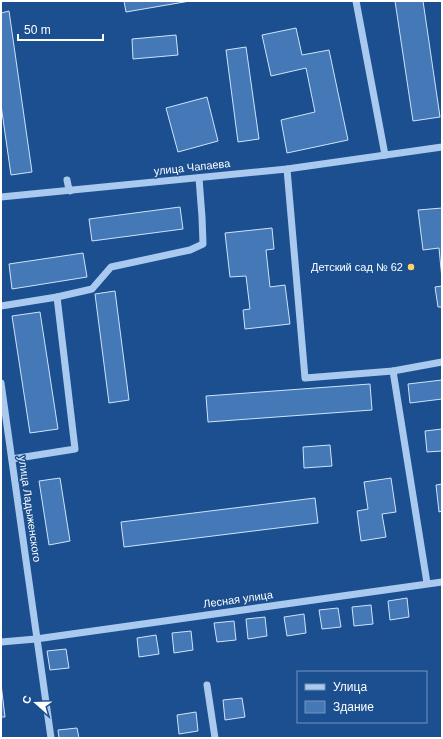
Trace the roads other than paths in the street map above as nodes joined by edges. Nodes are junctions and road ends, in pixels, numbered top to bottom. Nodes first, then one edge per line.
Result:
1 (356, 1) edge
2 (442, 148) edge
3 (385, 155) junction
4 (287, 169) junction
5 (199, 178) junction
6 (67, 180) dead end
7 (70, 191) junction
8 (1, 197) edge
9 (57, 297) junction
10 (1, 306) edge
11 (442, 362) edge
12 (393, 371) junction
13 (1, 383) edge
14 (12, 459) junction
15 (442, 582) edge
16 (427, 584) junction
17 (36, 639) junction
18 (1, 642) edge
19 (207, 685) dead end
20 (52, 738) edge
21 (215, 738) edge

1 - 3 street
2 - 3 street, улица Чапаева
3 - 4 street, улица Чапаева
4 - 5 street, улица Чапаева
4 - 12 street
5 - 7 street, улица Чапаева
5 - 9 street
6 - 7 street
7 - 8 street, улица Чапаева
9 - 10 street
9 - 14 street
11 - 12 street
12 - 16 street
13 - 14 street, улица Ладыженского
14 - 17 street, улица Ладыженского
15 - 16 street, Лесная улица
16 - 17 street, Лесная улица
17 - 18 street, Лесная улица
17 - 20 street, улица Ладыженского
19 - 21 street

